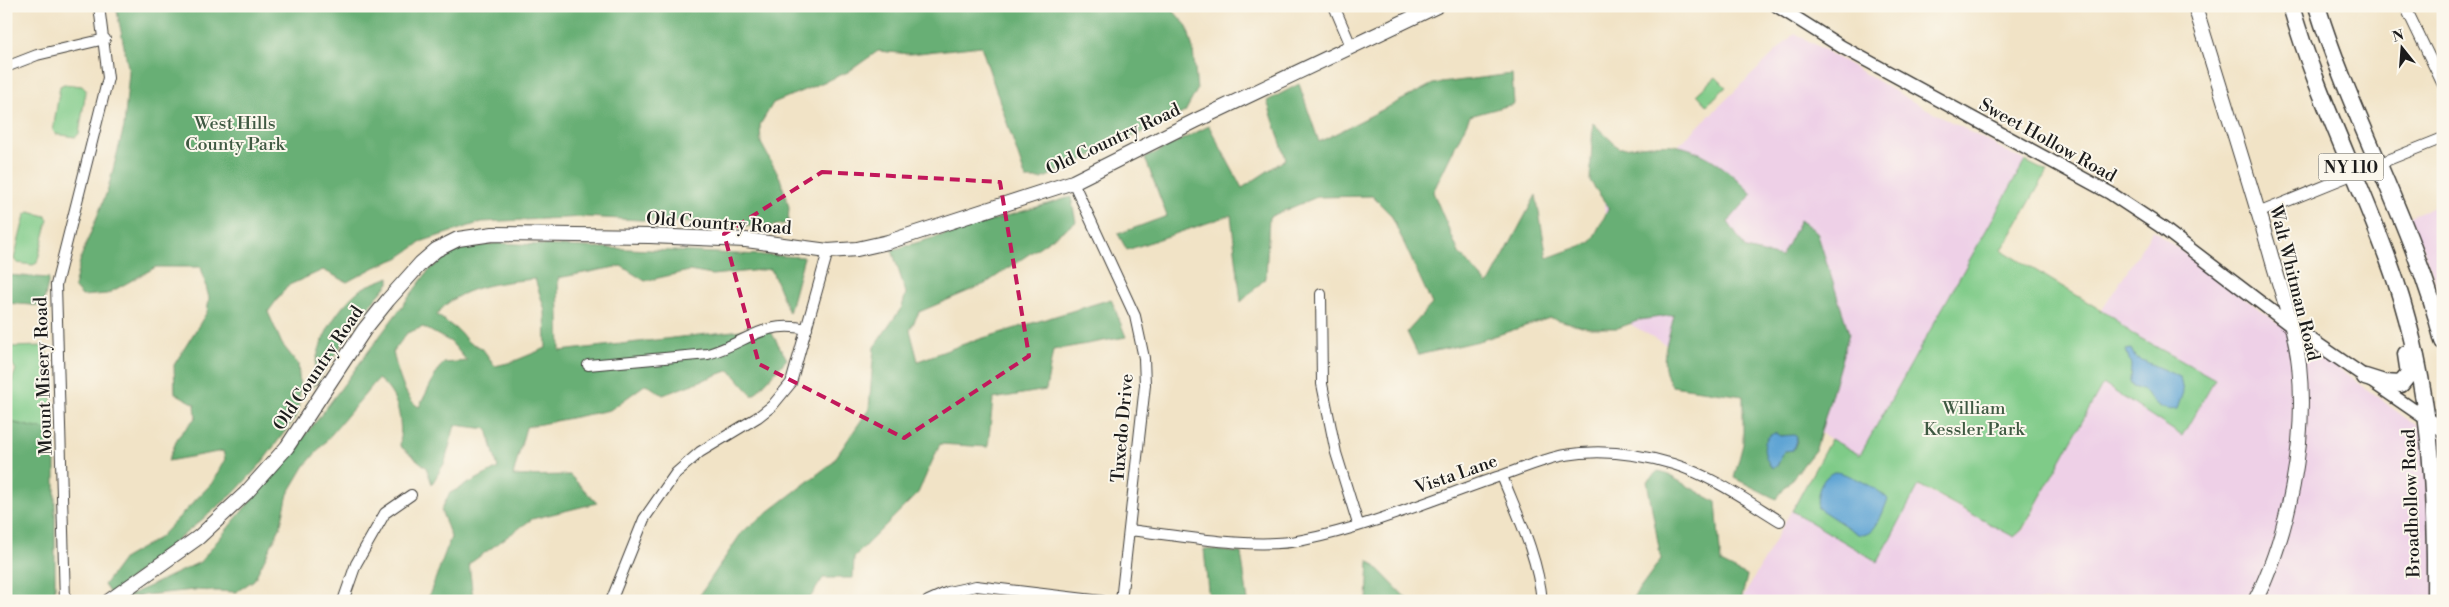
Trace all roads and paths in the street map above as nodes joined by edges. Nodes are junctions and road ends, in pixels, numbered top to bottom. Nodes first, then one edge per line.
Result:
1 (100, 6) edge
2 (1334, 6) edge
3 (1436, 6) edge
4 (1777, 6) edge
5 (2195, 6) edge
6 (2291, 6) edge
7 (2317, 6) edge
8 (2405, 6) edge
9 (105, 39) junction
10 (1351, 46) junction
11 (6, 66) edge
12 (2443, 85) edge
13 (2443, 138) edge
14 (2378, 164) junction
15 (2354, 174) junction
16 (1073, 182) junction
17 (2258, 213) junction
18 (828, 251) junction
19 (1321, 294) dead end
20 (2290, 325) junction
21 (806, 329) junction
22 (2410, 330) junction
23 (2443, 341) edge
24 (588, 365) dead end
25 (2365, 377) junction
26 (2428, 420) junction
27 (2443, 430) edge
28 (1502, 476) junction
29 (411, 495) dead end
30 (1780, 520) dead end
31 (1358, 524) junction
32 (1130, 530) junction
33 (65, 601) edge
34 (108, 601) edge
35 (343, 601) edge
36 (611, 601) edge
37 (928, 601) edge
38 (1102, 601) edge
39 (1121, 601) edge
40 (1542, 601) edge
41 (2255, 601) edge
42 (2435, 601) edge

1 - 9 street, Mount Misery Road
2 - 10 street
3 - 10 main road, Old Country Road
4 - 20 street, Sweet Hollow Road
5 - 17 main road, Walt Whitman Road
6 - 15 main road, Broadhollow Road / NY 110
7 - 14 main road, NY 110
8 - 12 street
9 - 11 street
9 - 33 street, Mount Misery Road
10 - 16 main road, Old Country Road
13 - 14 street
14 - 23 main road, NY 110
15 - 17 street
15 - 22 main road, Broadhollow Road / NY 110
16 - 18 main road, Old Country Road
16 - 32 street, Tuxedo Drive
17 - 20 main road, Walt Whitman Road
18 - 21 street
18 - 34 main road, Old Country Road
19 - 31 street
20 - 25 street, Sweet Hollow Road
20 - 41 main road, Walt Whitman Road
21 - 24 street
21 - 36 street
22 - 25 main road
22 - 26 main road, Broadhollow Road / NY 110
25 - 26 street, Sweet Hollow Road
26 - 27 main road
26 - 42 main road, Broadhollow Road / NY 110
28 - 30 street, Vista Lane
28 - 31 street, Vista Lane
28 - 40 street
29 - 35 street
31 - 32 street, Vista Lane
32 - 39 street, Tuxedo Drive
37 - 38 street

